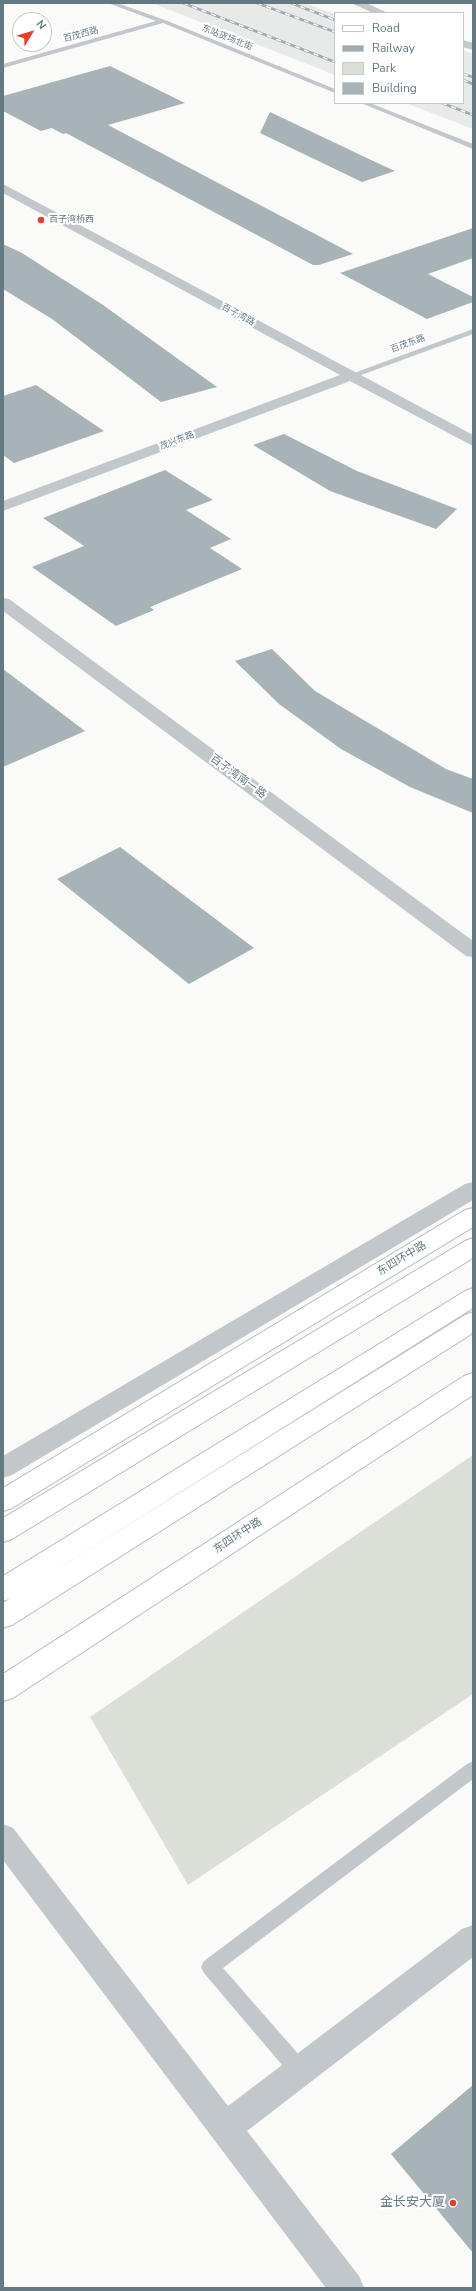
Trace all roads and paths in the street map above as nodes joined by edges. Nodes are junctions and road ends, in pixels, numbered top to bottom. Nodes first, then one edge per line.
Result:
1 (111, 3) edge
2 (356, 3) edge
3 (379, 12) edge
4 (163, 21) junction
5 (3, 66) edge
6 (334, 91) edge
7 (366, 104) edge
8 (473, 147) edge
9 (3, 188) edge
10 (473, 331) edge
11 (350, 376) junction
12 (473, 441) edge
13 (3, 506) edge
14 (3, 603) edge
15 (473, 951) edge
16 (473, 1190) edge
17 (473, 1216) edge
18 (473, 1247) edge
19 (473, 1297) edge
20 (473, 1320) edge
21 (473, 1383) edge
22 (3, 1468) edge
23 (3, 1501) edge
24 (3, 1531) edge
25 (3, 1590) edge
26 (3, 1617) edge
27 (3, 1689) edge
28 (473, 1769) edge
29 (3, 1837) edge
30 (473, 1939) edge
31 (300, 2071) junction
32 (226, 2127) junction
33 (347, 2288) edge

1 - 4 lane, 东站货场北街
2 - 3 street
4 - 5 lane, 百茂西路
4 - 6 lane, 东站货场北街
7 - 8 lane
9 - 11 street, 百子湾路
10 - 11 lane, 百茂东路
11 - 12 street, 百子湾路
11 - 13 street, 茂兴东路
14 - 15 street, 百子湾南一路
16 - 22 street, 东四环中路
17 - 23 main road, 东四环中路
18 - 24 main road
19 - 25 main road
20 - 26 main road
21 - 27 main road, 东四环中路
28 - 31 lane
29 - 32 street
30 - 31 street
31 - 32 street
32 - 33 street

